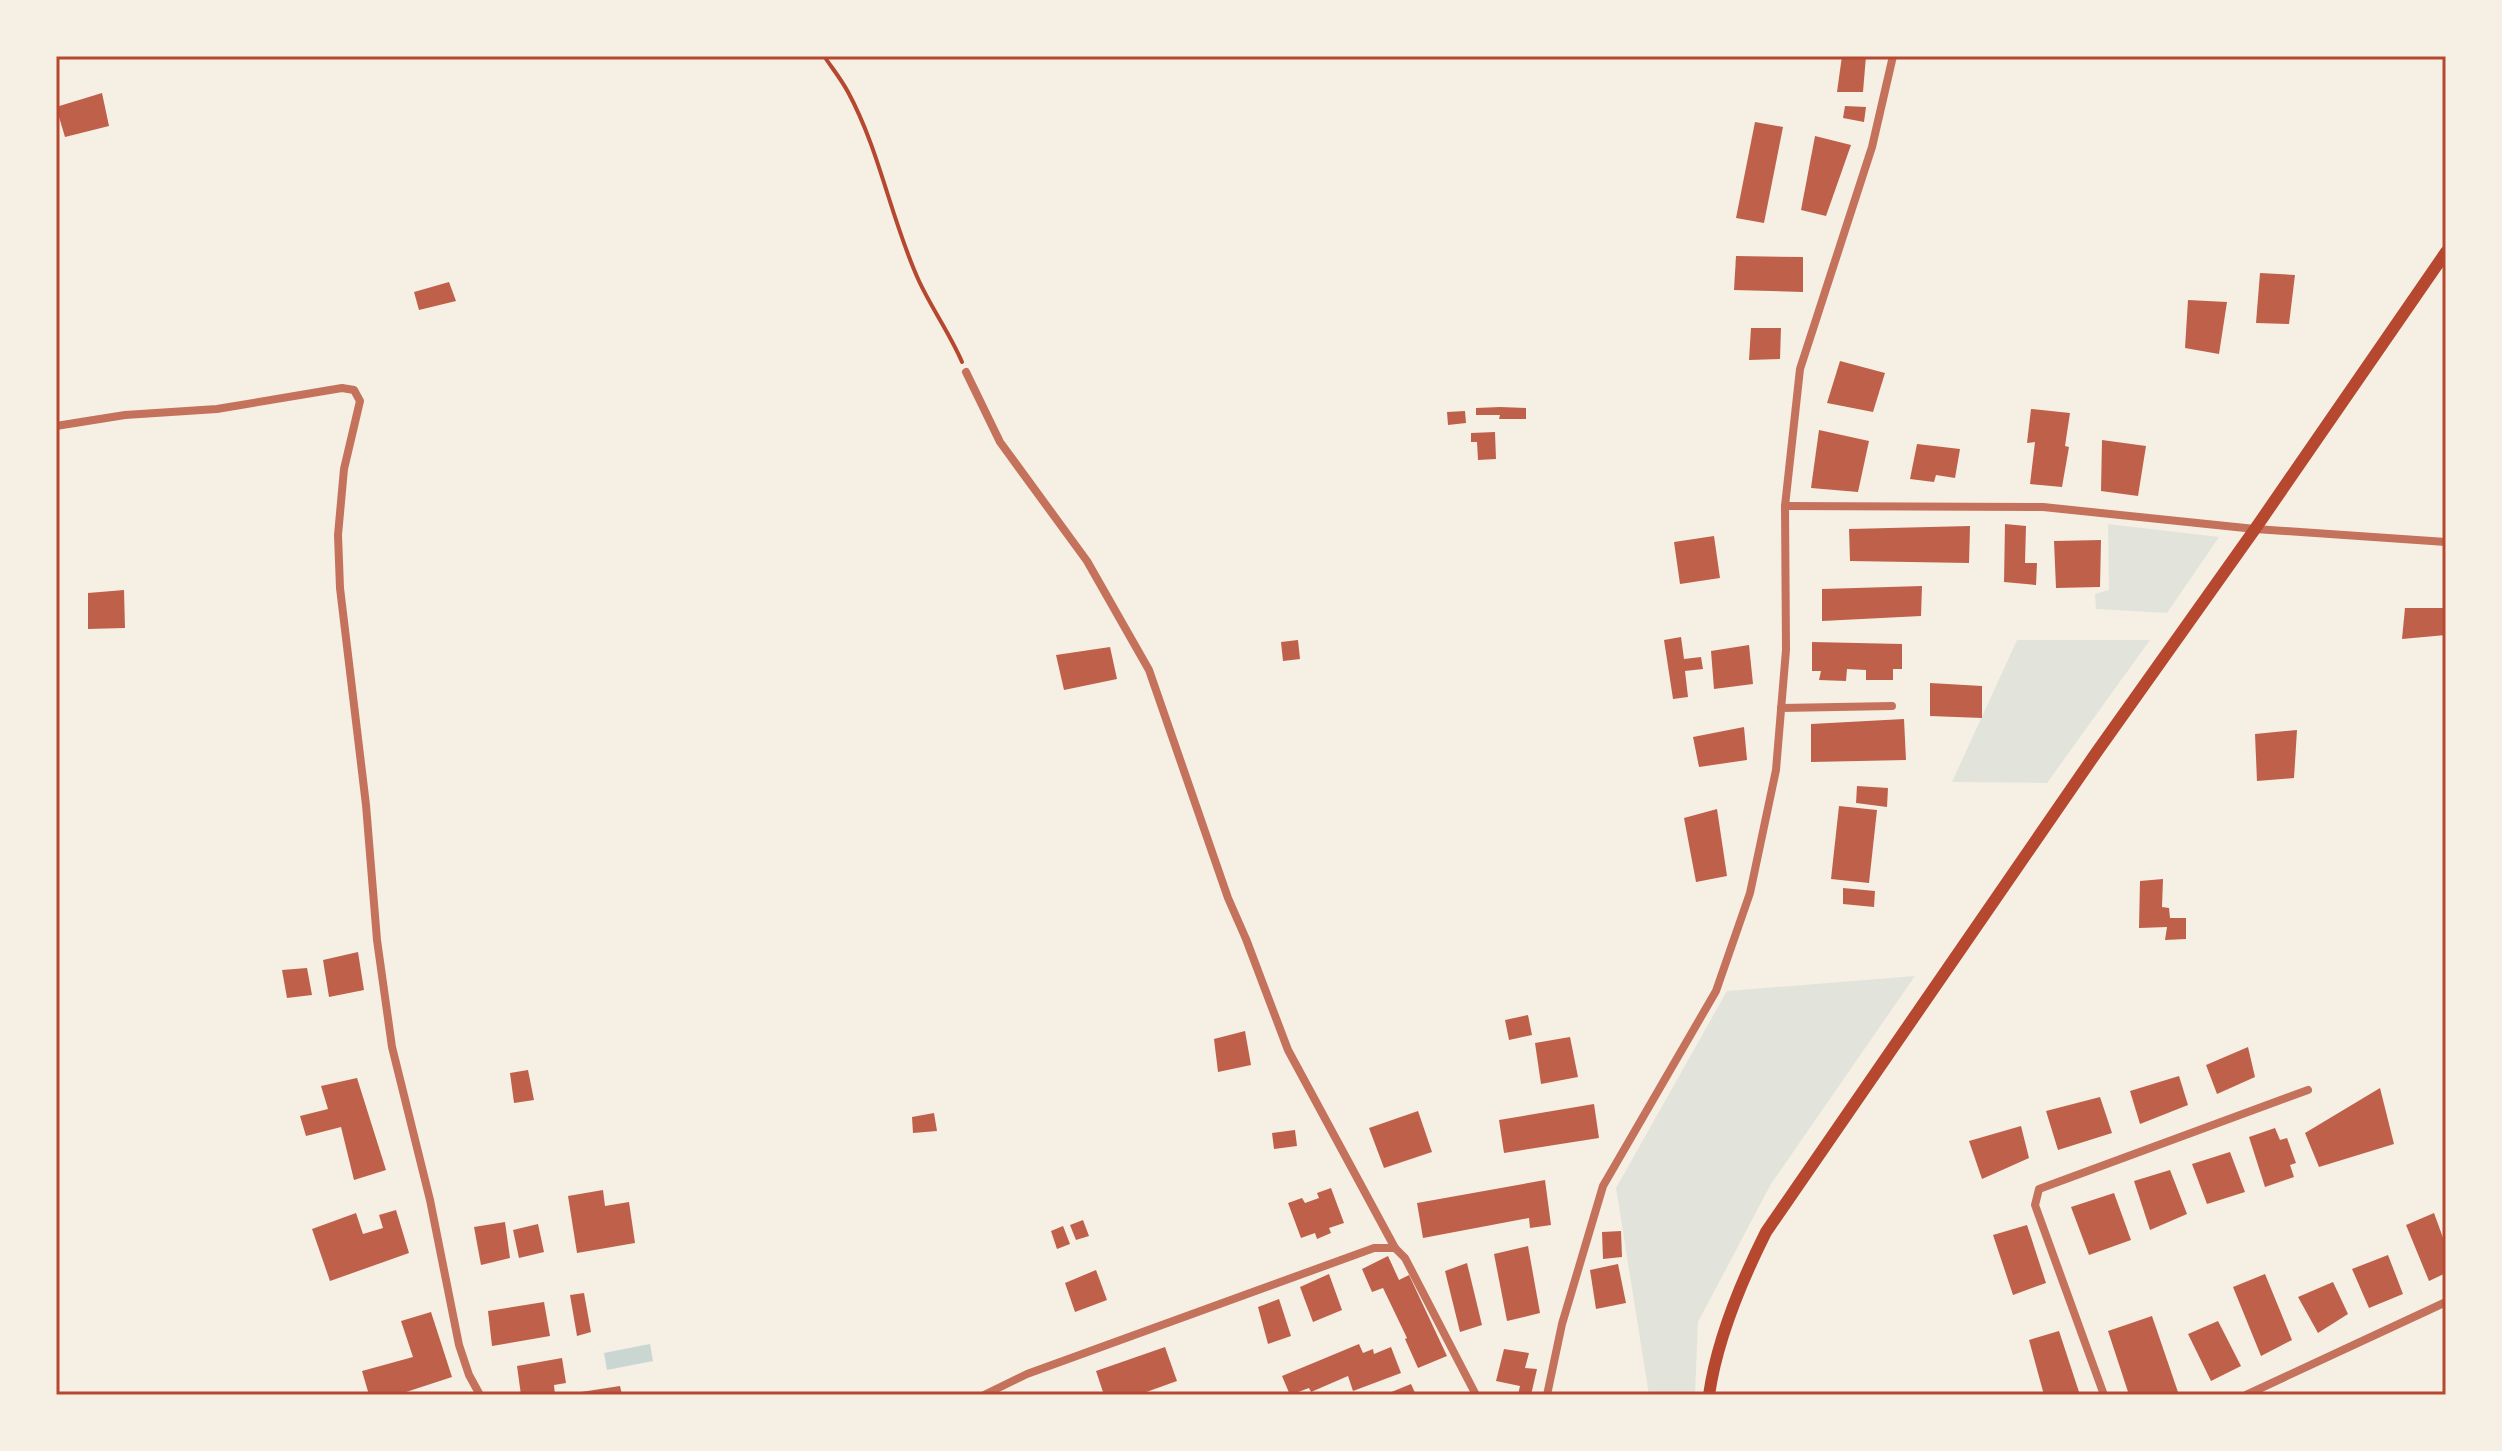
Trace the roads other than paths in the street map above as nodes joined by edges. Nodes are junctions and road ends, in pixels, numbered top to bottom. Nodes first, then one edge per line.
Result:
1 (1893, 56) edge
2 (2446, 252) edge
3 (966, 372) road end
4 (56, 426) edge
5 (1785, 506) junction
6 (2255, 529) junction
7 (2446, 542) edge
8 (1892, 706) dead end
9 (1781, 708) junction
10 (2308, 1090) dead end
11 (1395, 1248) junction
12 (2446, 1302) edge
13 (480, 1395) edge
14 (984, 1395) edge
15 (1476, 1395) edge
16 (1547, 1395) edge
17 (1709, 1395) edge
18 (2104, 1395) edge
19 (2246, 1395) edge

1 - 5 street
2 - 6 main road
3 - 11 street
4 - 13 street
5 - 6 street
5 - 9 street
6 - 7 street
6 - 17 main road
8 - 9 street
9 - 16 street
10 - 18 street
11 - 14 street
11 - 15 street
12 - 19 street

